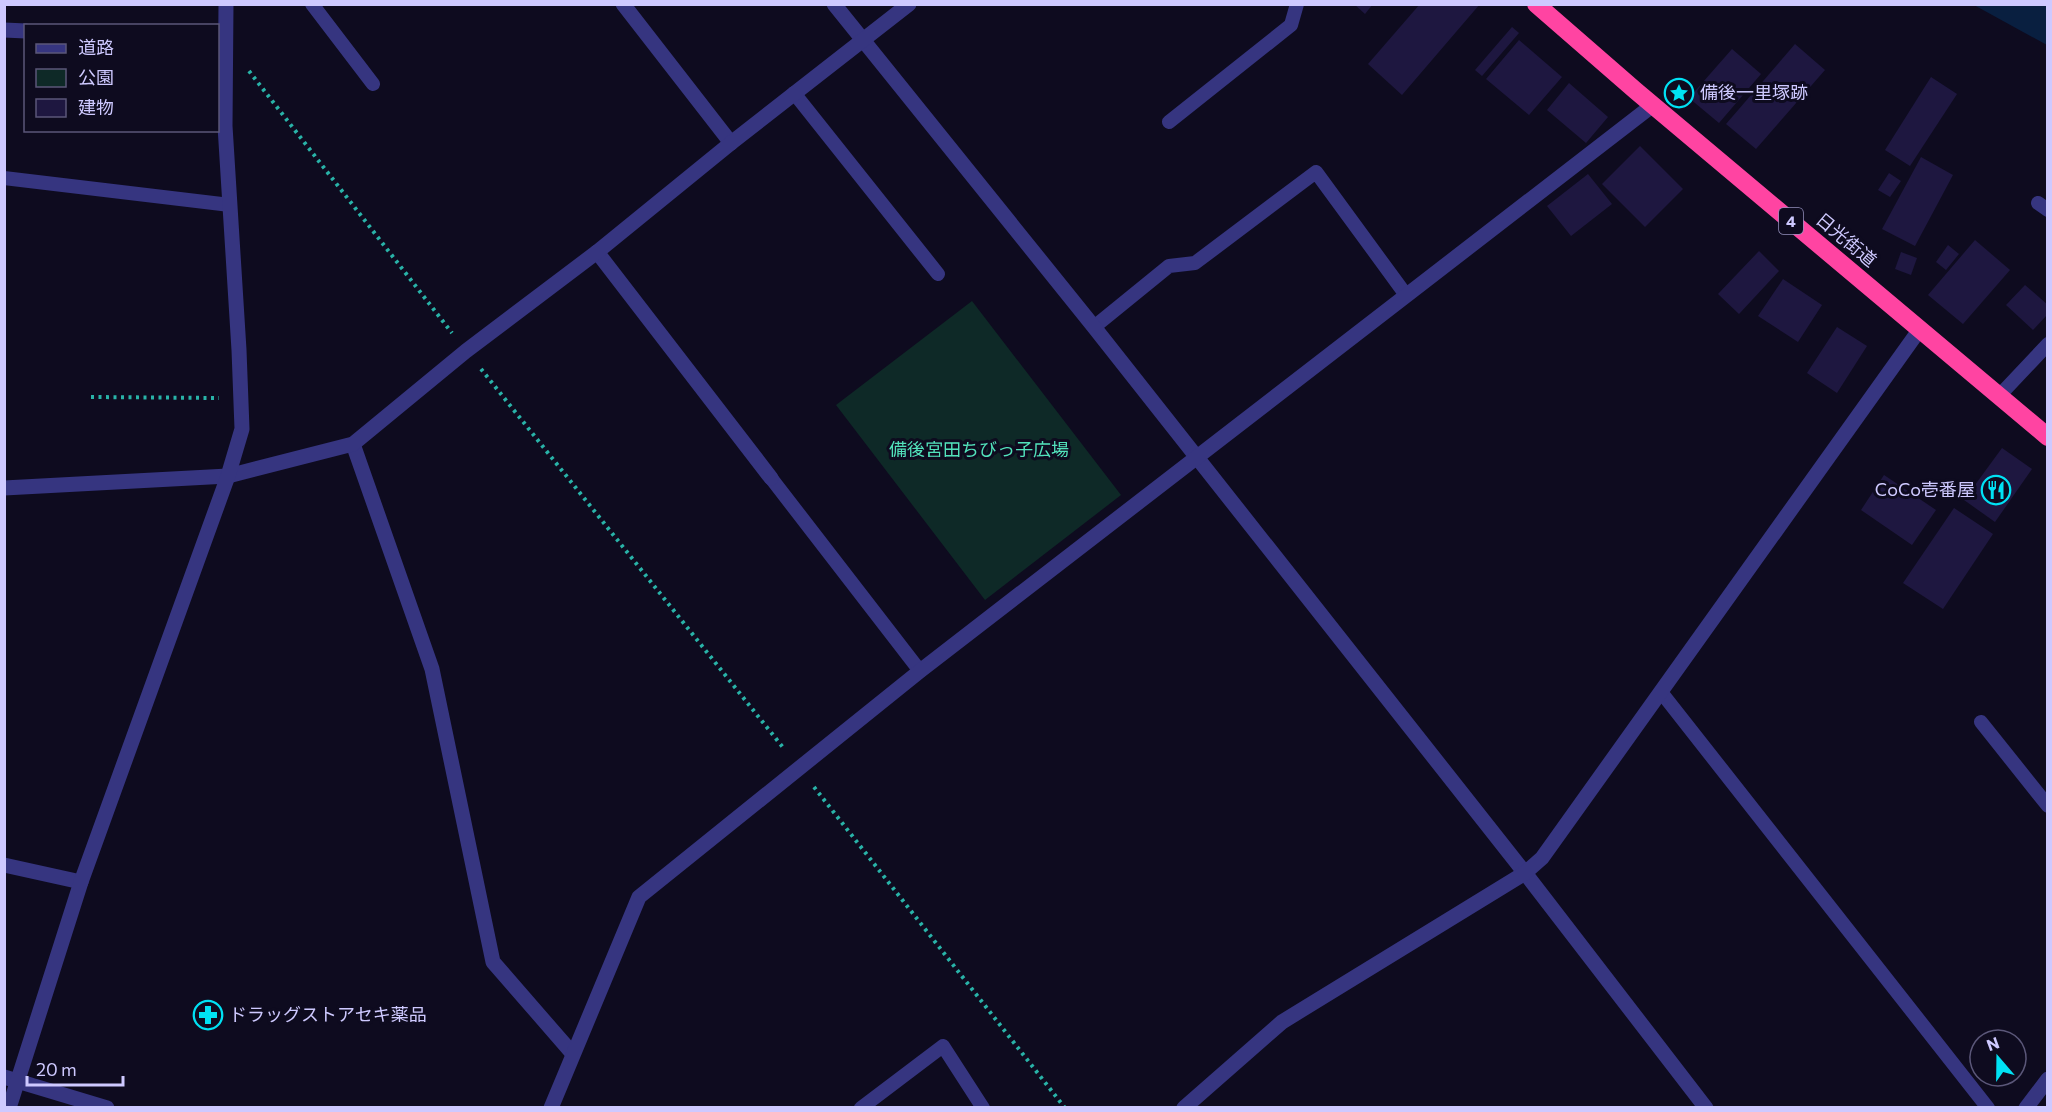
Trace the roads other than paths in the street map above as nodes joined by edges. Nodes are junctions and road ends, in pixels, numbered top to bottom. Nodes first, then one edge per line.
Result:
1 (226, 4) edge
2 (312, 4) edge
3 (622, 4) edge
4 (834, 4) edge
5 (909, 4) edge
6 (1297, 4) edge
7 (1536, 4) edge
8 (4, 30) edge
9 (24, 31) edge
10 (862, 40) junction
11 (222, 41) edge
12 (373, 84) dead end
13 (794, 93) junction
14 (1653, 105) junction
15 (1169, 122) dead end
16 (731, 143) junction
17 (4, 178) edge
18 (230, 205) junction
19 (597, 252) junction
20 (938, 274) dead end
21 (1406, 295) junction
22 (1094, 327) junction
23 (1920, 329) junction
24 (2048, 344) edge
25 (1999, 396) junction
26 (2048, 437) edge
27 (353, 444) junction
28 (1196, 457) junction
29 (228, 476) junction
30 (771, 478) joint
31 (4, 488) edge
32 (920, 671) junction
33 (1661, 692) junction
34 (1981, 722) dead end
35 (2048, 806) edge
36 (4, 865) edge
37 (1525, 873) junction
38 (81, 882) junction
39 (573, 1054) junction
40 (11, 1078) edge
41 (2048, 1079) edge
42 (9, 1107) edge
43 (107, 1107) edge
44 (551, 1107) edge
45 (861, 1107) edge
46 (983, 1107) edge
47 (1184, 1107) edge
48 (1706, 1107) edge
49 (1988, 1107) edge
50 (2026, 1107) edge

1 - 11 street
2 - 12 lane
3 - 16 street
4 - 10 street
5 - 10 street
6 - 15 lane
7 - 14 highway, 日光街道 / 4
8 - 9 street
10 - 13 street
10 - 22 street
11 - 18 street
13 - 16 street
13 - 20 lane
14 - 21 street
14 - 23 highway, 日光街道 / 4
16 - 19 street
17 - 18 lane
18 - 29 street
19 - 27 street
19 - 30 street
21 - 22 lane
21 - 28 street
22 - 28 street
23 - 25 highway, 日光街道 / 4
23 - 33 street
24 - 25 lane
25 - 26 highway, 日光街道 / 4
27 - 29 street
27 - 39 street
28 - 32 street
28 - 37 street
29 - 31 street
29 - 38 street
30 - 32 lane
32 - 39 street
33 - 37 street
33 - 49 lane
34 - 35 lane
36 - 38 street
37 - 47 street
37 - 48 street
38 - 40 street
39 - 44 street
40 - 42 street
40 - 43 street
41 - 50 street
45 - 46 lane

